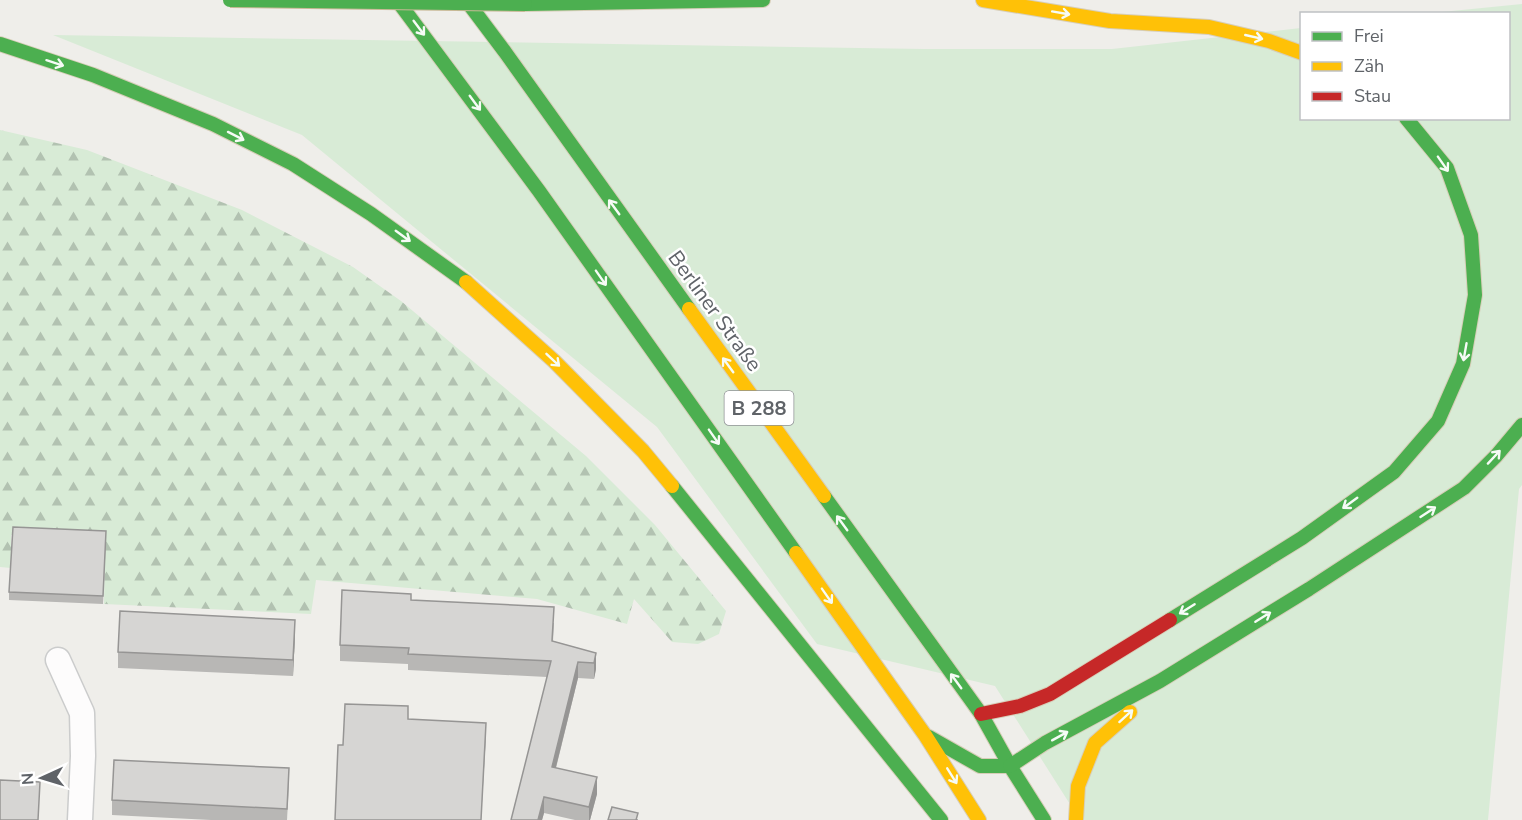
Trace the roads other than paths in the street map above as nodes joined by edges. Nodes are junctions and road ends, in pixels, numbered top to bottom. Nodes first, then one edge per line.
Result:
1 (230, 0) edge
2 (397, 0) edge
3 (466, 0) edge
4 (763, 0) edge
5 (983, 0) edge
6 (0, 44) edge
7 (1300, 52) edge
8 (1408, 120) edge
9 (1522, 425) edge
10 (58, 660) dead end
11 (1160, 681) junction
12 (981, 714) junction
13 (925, 735) junction
14 (1010, 766) junction
15 (979, 819) edge
16 (80, 820) edge
17 (941, 820) edge
18 (1044, 820) edge
19 (1076, 820) edge

1 - 4 main road, bridge
2 -> 13 main road, B 288
12 -> 3 main road, Berliner Straße / B 288
5 -> 7 main road
6 -> 17 main road
8 -> 12 main road
11 -> 9 main road
10 - 16 street
14 -> 11 main road
19 -> 11 main road
12 - 14 main road, Berliner Straße / B 288
13 - 14 main road
13 -> 15 main road, B 288
14 - 18 main road, Berliner Straße

